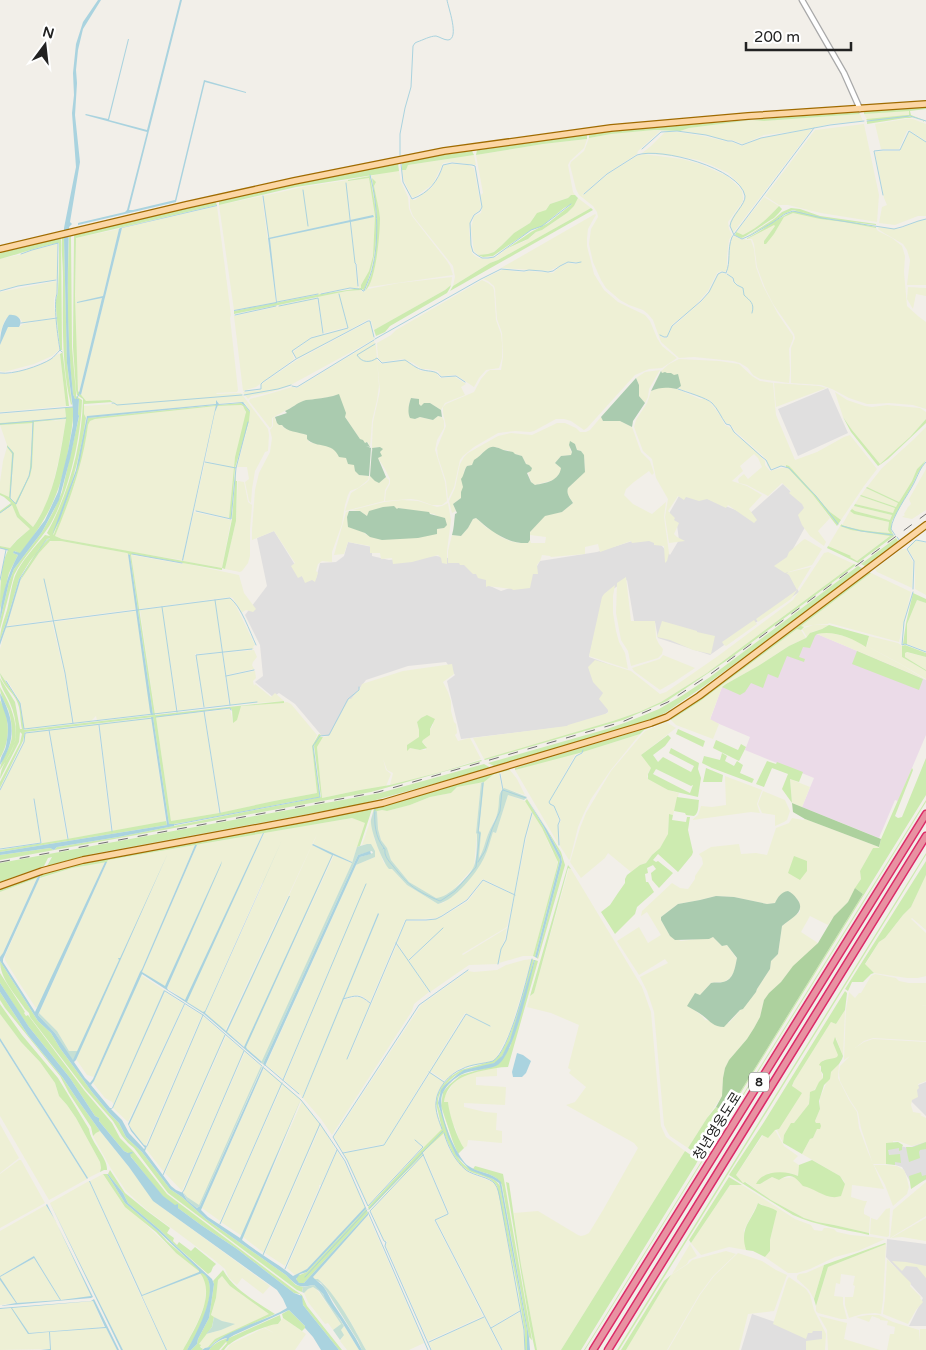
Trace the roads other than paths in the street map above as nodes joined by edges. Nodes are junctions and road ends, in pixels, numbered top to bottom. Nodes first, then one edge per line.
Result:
1 (802, 0) edge
2 (926, 104) edge
3 (860, 109) junction
4 (0, 249) edge
5 (926, 525) edge
6 (926, 814) edge
7 (926, 836) edge
8 (0, 886) edge
9 (593, 1350) edge
10 (608, 1350) edge

1 - 3 street
2 - 3 main road
3 - 4 main road
5 - 8 main road
6 - 9 highway, 청년영웅도로 / 8
7 - 10 highway, 청년영웅도로 / 8

